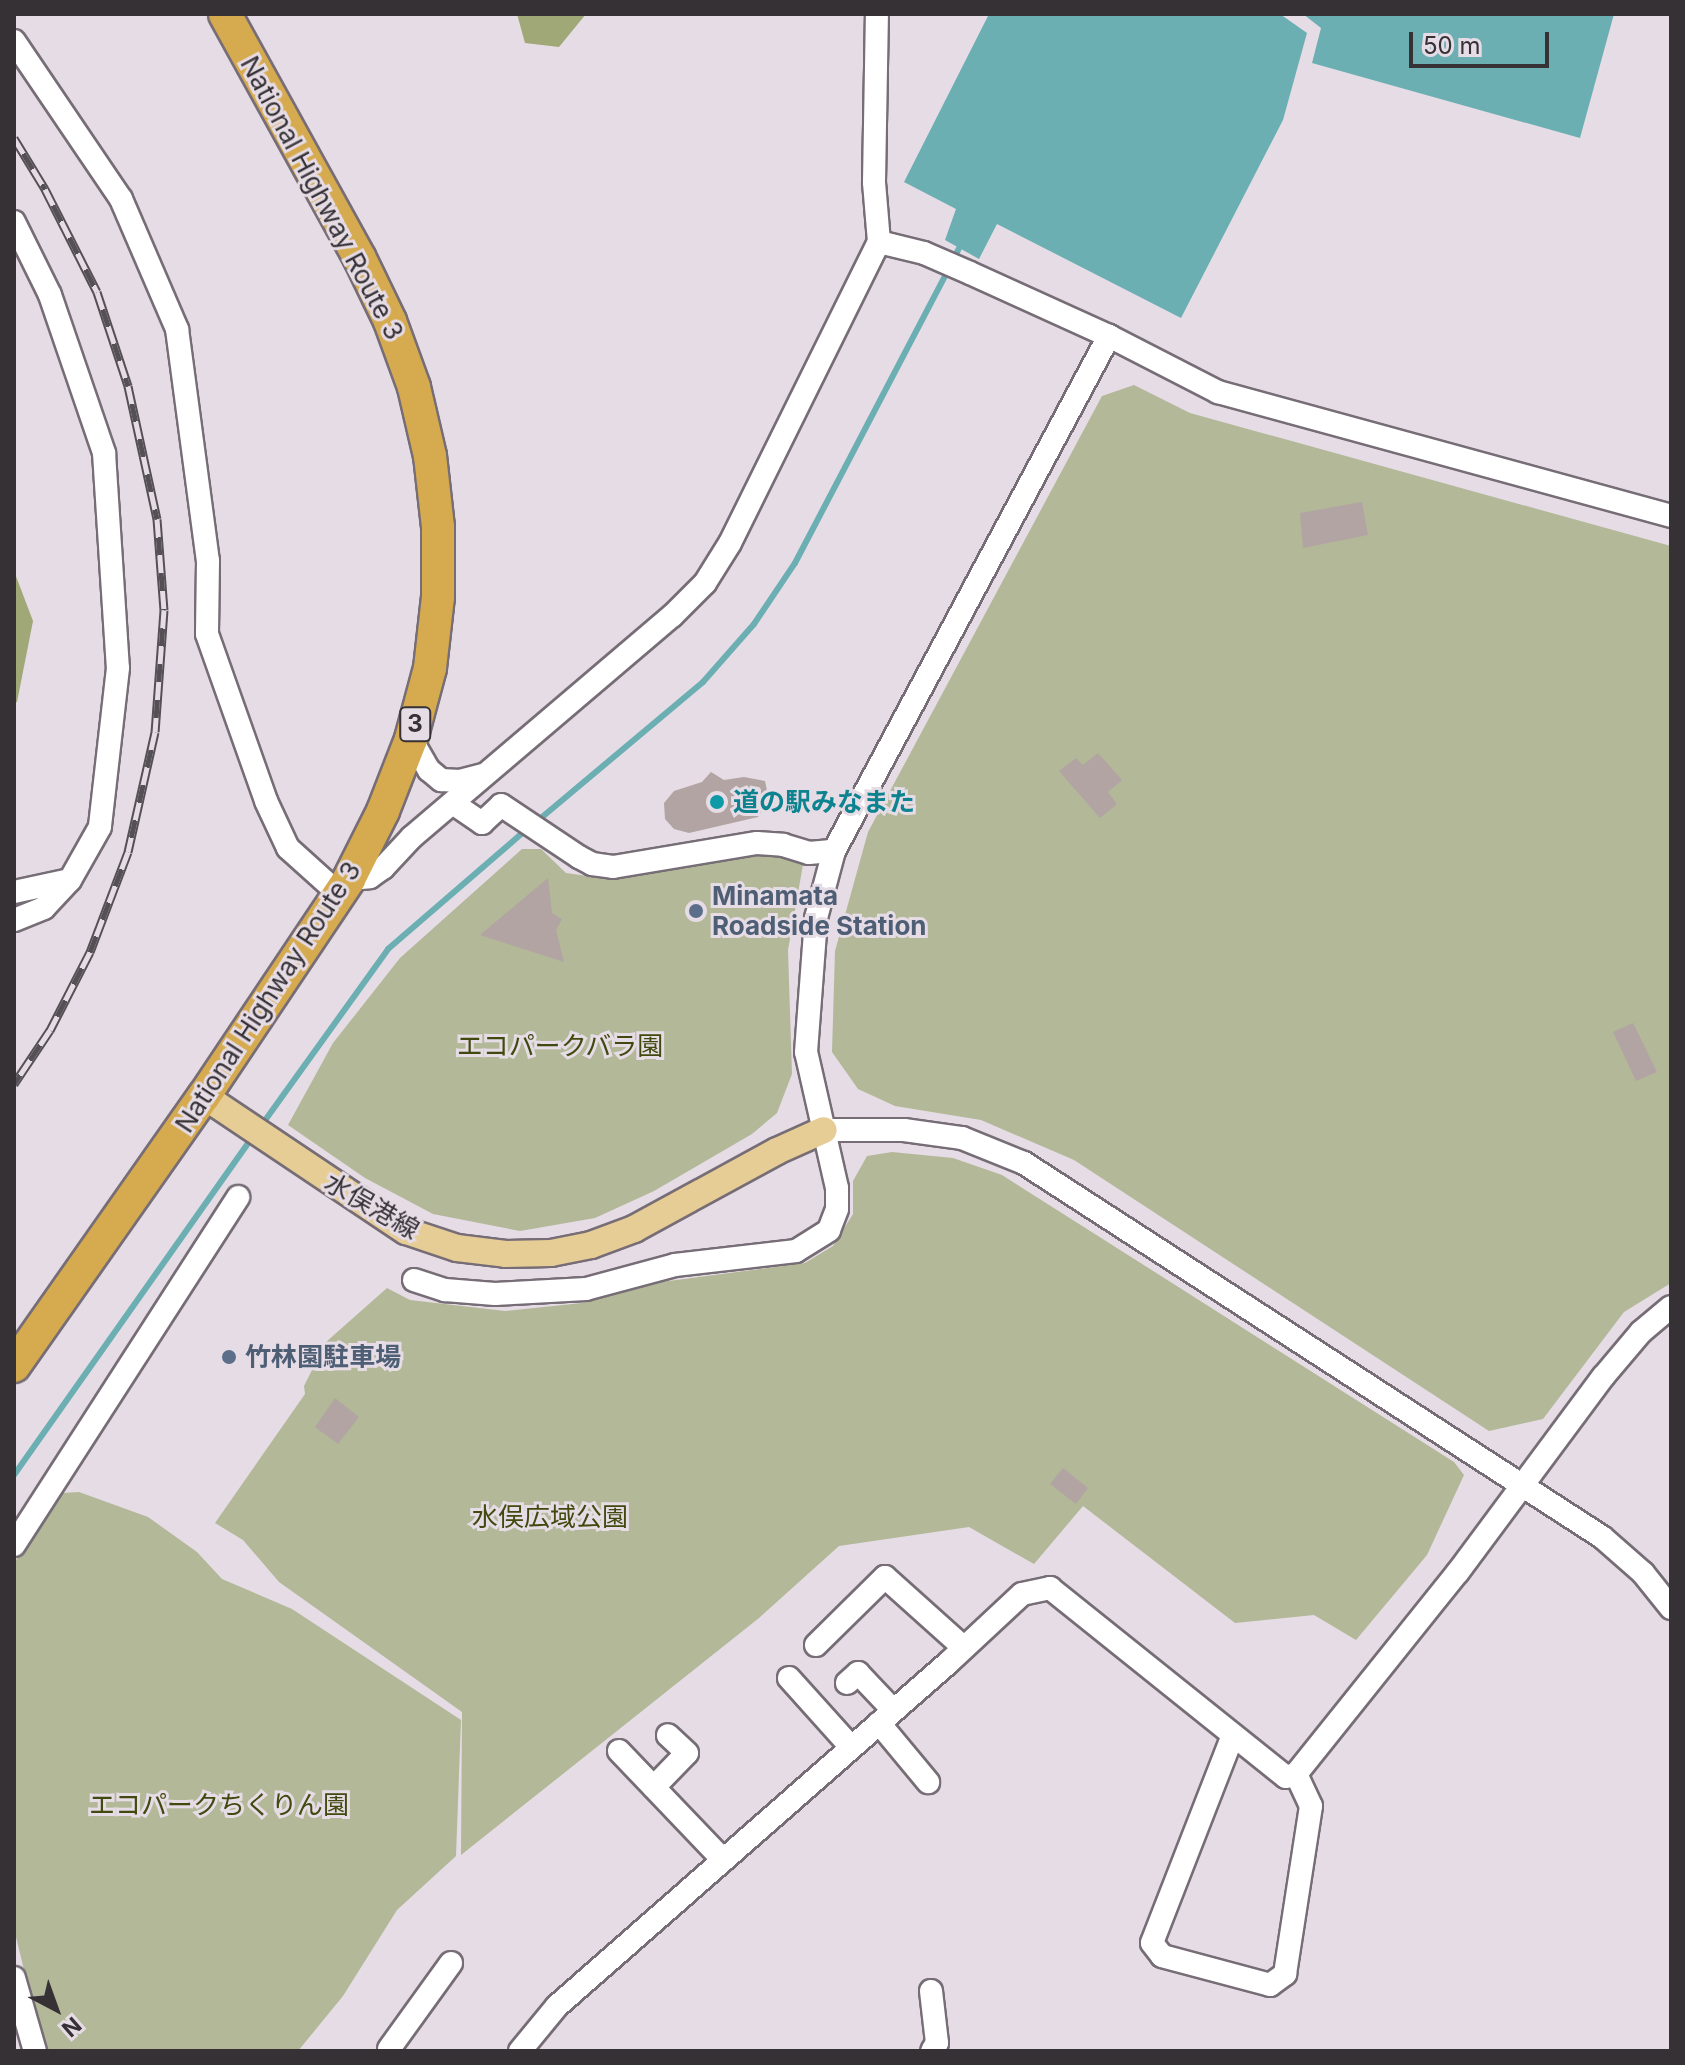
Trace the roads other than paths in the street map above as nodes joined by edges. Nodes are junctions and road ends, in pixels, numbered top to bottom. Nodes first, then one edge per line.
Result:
1 (225, 14) edge
2 (877, 14) edge
3 (14, 41) edge
4 (14, 222) edge
5 (879, 242) junction
6 (1109, 336) junction
7 (1671, 516) edge
8 (411, 739) junction
9 (483, 775) junction
10 (454, 804) junction
11 (834, 851) junction
12 (70, 880) junction
13 (344, 886) junction
14 (14, 892) edge
15 (14, 920) edge
16 (215, 1104) junction
17 (824, 1130) junction
18 (238, 1197) dead end
19 (414, 1280) dead end
20 (1671, 1307) edge
21 (14, 1366) edge
22 (1523, 1483) junction
23 (14, 1545) edge
24 (1671, 1608) edge
25 (816, 1645) dead end
26 (964, 1648) junction
27 (858, 1672) dead end
28 (789, 1678) dead end
29 (886, 1717) junction
30 (668, 1735) dead end
31 (1233, 1735) junction
32 (851, 1747) junction
33 (619, 1751) dead end
34 (1291, 1776) junction
35 (928, 1782) dead end
36 (654, 1787) junction
37 (723, 1860) junction
38 (451, 1963) dead end
39 (14, 1978) edge
40 (931, 1991) dead end
41 (389, 2050) edge
42 (35, 2051) edge
43 (520, 2051) edge
44 (932, 2051) edge

1 - 8 highway, National Highway Route 3 / 3
2 - 5 street
3 - 13 street
4 - 12 street
5 - 6 street
5 - 9 street
6 - 7 street
6 - 11 street
8 - 9 street
8 - 13 highway, National Highway Route 3 / 3
9 - 10 street
10 - 11 street
10 - 13 street
11 - 17 street
12 - 14 street
12 - 15 street
13 - 16 highway, National Highway Route 3 / 3
16 - 17 main road, 水俣港線
16 - 21 highway, National Highway Route 3 / 3
17 - 19 street
17 - 22 street
18 - 23 street
20 - 22 street
22 - 24 street
22 - 34 street
25 - 26 street
26 - 29 street
26 - 31 street
27 - 29 street
28 - 32 street
29 - 32 street
29 - 35 street
30 - 36 street
31 - 34 street
31 - 34 street
32 - 37 street
33 - 36 street
36 - 37 street
37 - 43 street
38 - 41 street
39 - 42 street
40 - 44 street

